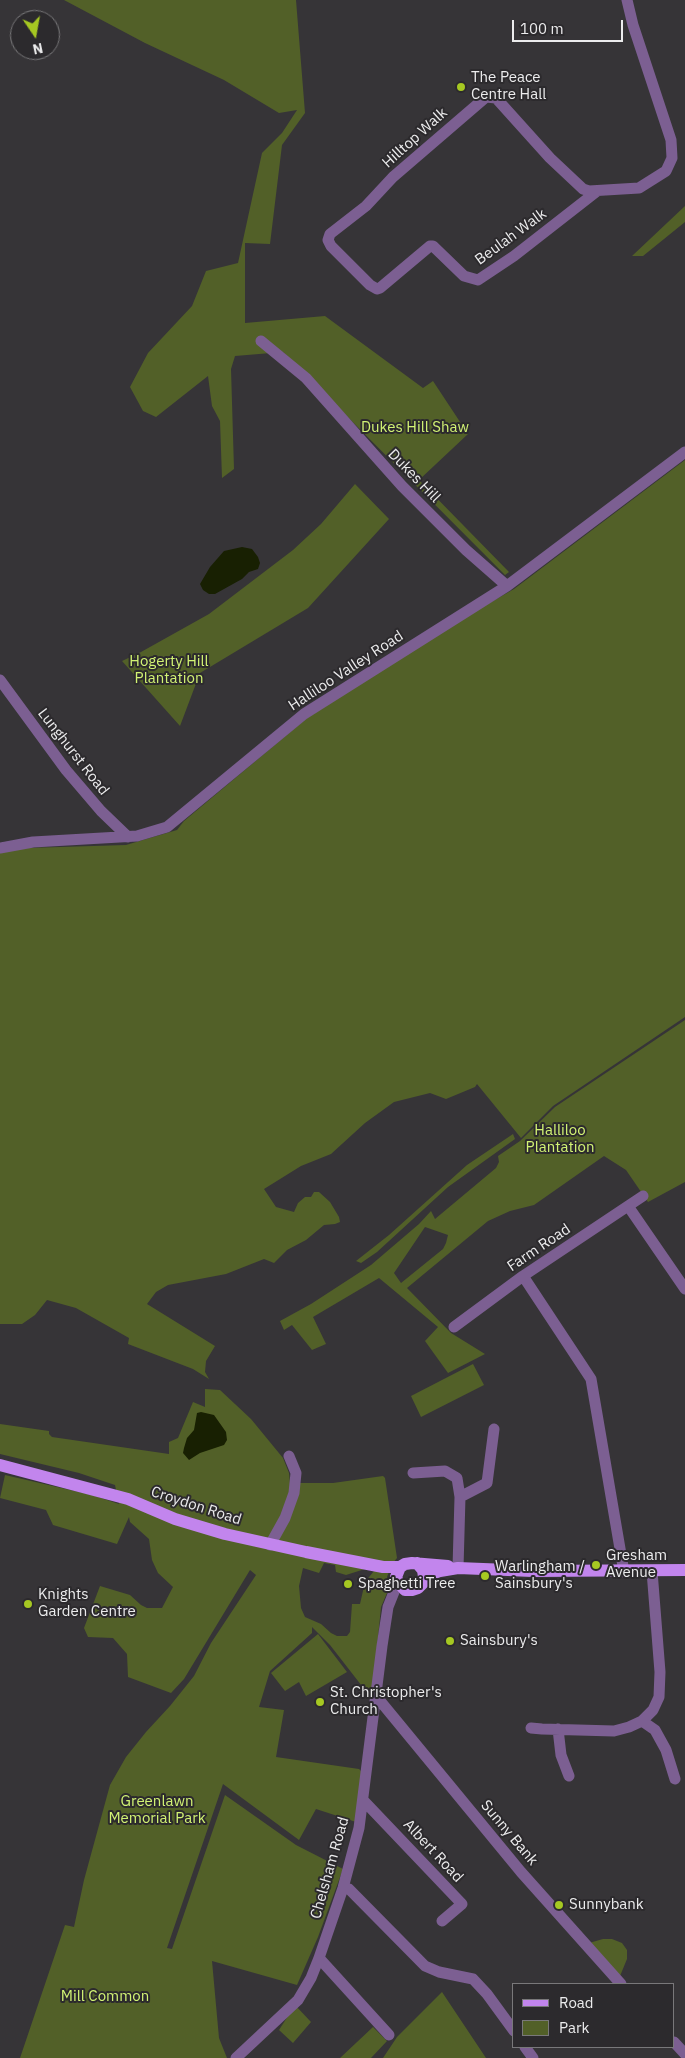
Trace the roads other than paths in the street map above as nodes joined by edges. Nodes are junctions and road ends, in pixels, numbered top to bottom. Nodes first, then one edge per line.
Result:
1 (627, 0) edge
2 (596, 192) junction
3 (331, 246) joint
4 (261, 341) dead end
5 (685, 452) edge
6 (507, 586) junction
7 (0, 680) edge
8 (128, 837) junction
9 (0, 848) edge
10 (642, 1196) dead end
11 (628, 1206) junction
12 (523, 1276) junction
13 (685, 1289) edge
14 (454, 1327) dead end
15 (494, 1429) dead end
16 (289, 1456) dead end
17 (0, 1465) edge
18 (413, 1473) dead end
19 (460, 1497) junction
20 (270, 1545) junction
21 (417, 1563) junction
22 (458, 1568) junction
23 (685, 1570) edge
24 (652, 1571) junction
25 (624, 1572) junction
26 (424, 1577) junction
27 (400, 1579) junction
28 (377, 1700) junction
29 (642, 1721) junction
30 (531, 1728) dead end
31 (558, 1729) junction
32 (569, 1776) dead end
33 (676, 1779) dead end
34 (363, 1800) junction
35 (343, 1888) junction
36 (442, 1921) dead end
37 (319, 1958) junction
38 (619, 1983) edge
39 (512, 2028) edge
40 (389, 2035) dead end
41 (236, 2058) edge

1 - 2 street
2 - 3 street, Beulah Walk
2 - 3 street, Hilltop Walk
4 - 6 street, Dukes Hill
5 - 6 street, Halliloo Valley Road
6 - 8 street, Halliloo Valley Road
7 - 8 street, Lunghurst Road
8 - 9 street, Halliloo Valley Road
10 - 11 street, Farm Road
11 - 12 street, Farm Road
11 - 13 street
12 - 14 street, Farm Road
12 - 25 street
15 - 19 street
16 - 20 street
17 - 20 main road, Croydon Road
18 - 19 street
19 - 22 street
20 - 27 main road, Croydon Road
21 - 22 main road
21 - 26 main road
21 - 27 main road
22 - 25 main road
22 - 26 main road
23 - 24 main road
24 - 25 main road
24 - 29 street
26 - 27 main road
27 - 28 street, Chelsham Road
28 - 34 street, Chelsham Road
28 - 38 street, Sunny Bank
29 - 31 street
29 - 33 street
30 - 31 street
31 - 32 street
34 - 35 street, Chelsham Road
34 - 36 street, Albert Road
35 - 37 street, Chelsham Road
35 - 39 street
37 - 40 street
37 - 41 street, Chelsham Road

